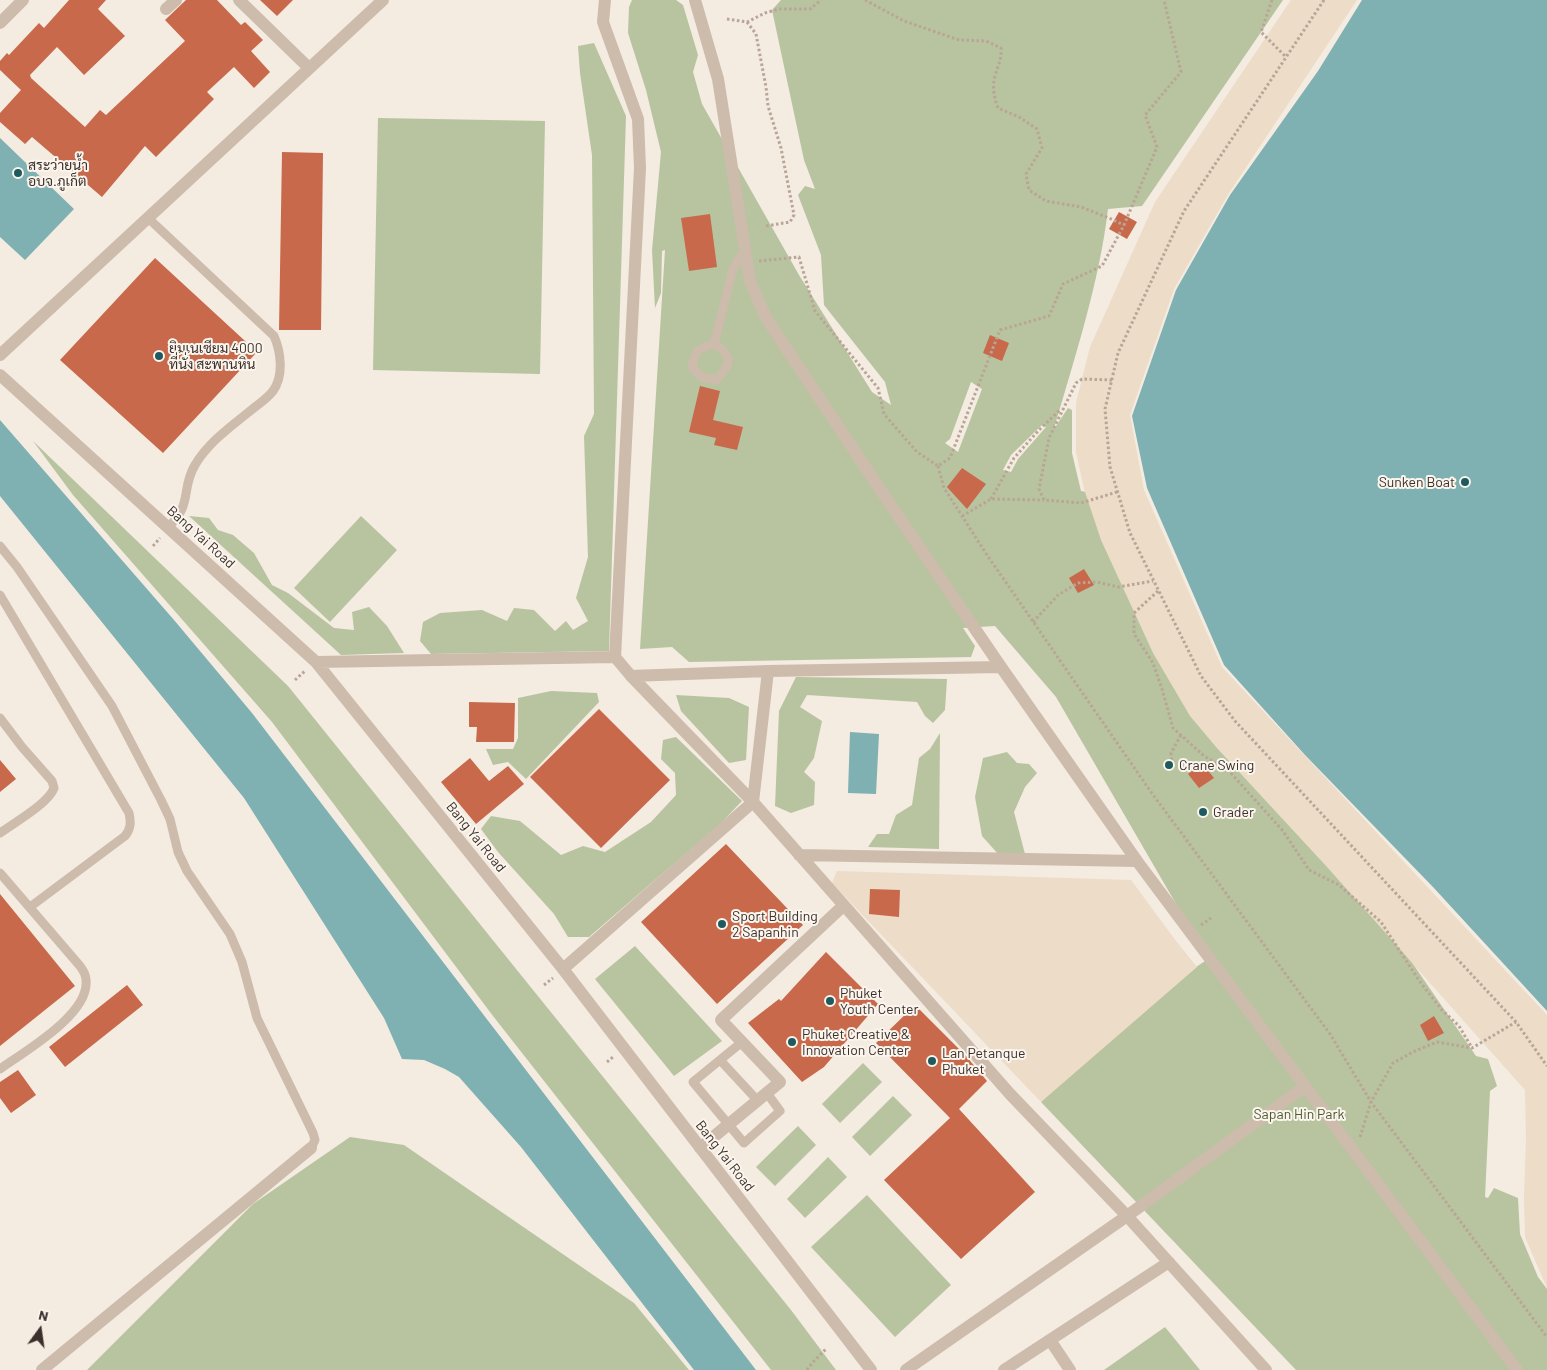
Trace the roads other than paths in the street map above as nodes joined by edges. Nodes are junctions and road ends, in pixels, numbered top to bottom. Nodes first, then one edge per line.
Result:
1 (23, 0) edge
2 (239, 0) edge
3 (383, 0) edge
4 (606, 0) edge
5 (695, 0) edge
6 (0, 22) edge
7 (309, 68) junction
8 (148, 218) junction
9 (745, 250) junction
10 (714, 344) junction
11 (0, 355) edge
12 (0, 375) edge
13 (168, 528) junction
14 (0, 546) edge
15 (0, 595) edge
16 (615, 657) junction
17 (316, 662) junction
18 (1000, 667) junction
19 (768, 671) junction
20 (631, 676) junction
21 (0, 718) edge
22 (753, 802) junction
23 (0, 833) edge
24 (799, 856) junction
25 (1137, 861) junction
26 (0, 873) edge
27 (843, 906) junction
28 (30, 907) junction
29 (562, 969) junction
30 (742, 1042) junction
31 (720, 1060) junction
32 (0, 1069) edge
33 (1304, 1086) junction
34 (763, 1097) junction
35 (729, 1125) junction
36 (310, 1148) joint
37 (700, 1148) junction
38 (1127, 1216) junction
39 (1169, 1262) junction
40 (1050, 1340) junction
41 (42, 1370) edge
42 (871, 1370) edge
43 (906, 1370) edge
44 (1004, 1370) edge
45 (1070, 1370) edge
46 (1266, 1370) edge
47 (1517, 1370) edge

1 - 6 street
2 - 7 street
3 - 7 street
4 - 16 street
5 - 9 street
7 - 8 street
8 - 11 street
8 - 13 lane
9 - 10 lane
9 - 18 street
10 - 10 lane
12 - 13 street, Bang Yai Road
13 - 17 street, Bang Yai Road
14 - 36 lane
15 - 28 lane
16 - 17 street
16 - 20 street
17 - 29 street, Bang Yai Road
18 - 19 street
18 - 25 street
19 - 20 street
19 - 22 street
20 - 22 street
21 - 23 lane
22 - 24 street
22 - 29 street
24 - 25 street
24 - 27 street
25 - 33 street
26 - 28 lane
27 - 30 street
27 - 38 street
28 - 32 lane
29 - 37 street, Bang Yai Road
30 - 31 lane
30 - 34 street
31 - 34 lane
31 - 35 lane
33 - 38 street
33 - 47 street
34 - 35 street
34 - 35 lane
35 - 37 street
36 - 41 street
37 - 42 street, Bang Yai Road
38 - 39 street
38 - 43 street
39 - 40 street
39 - 46 street
40 - 44 street
40 - 45 street

